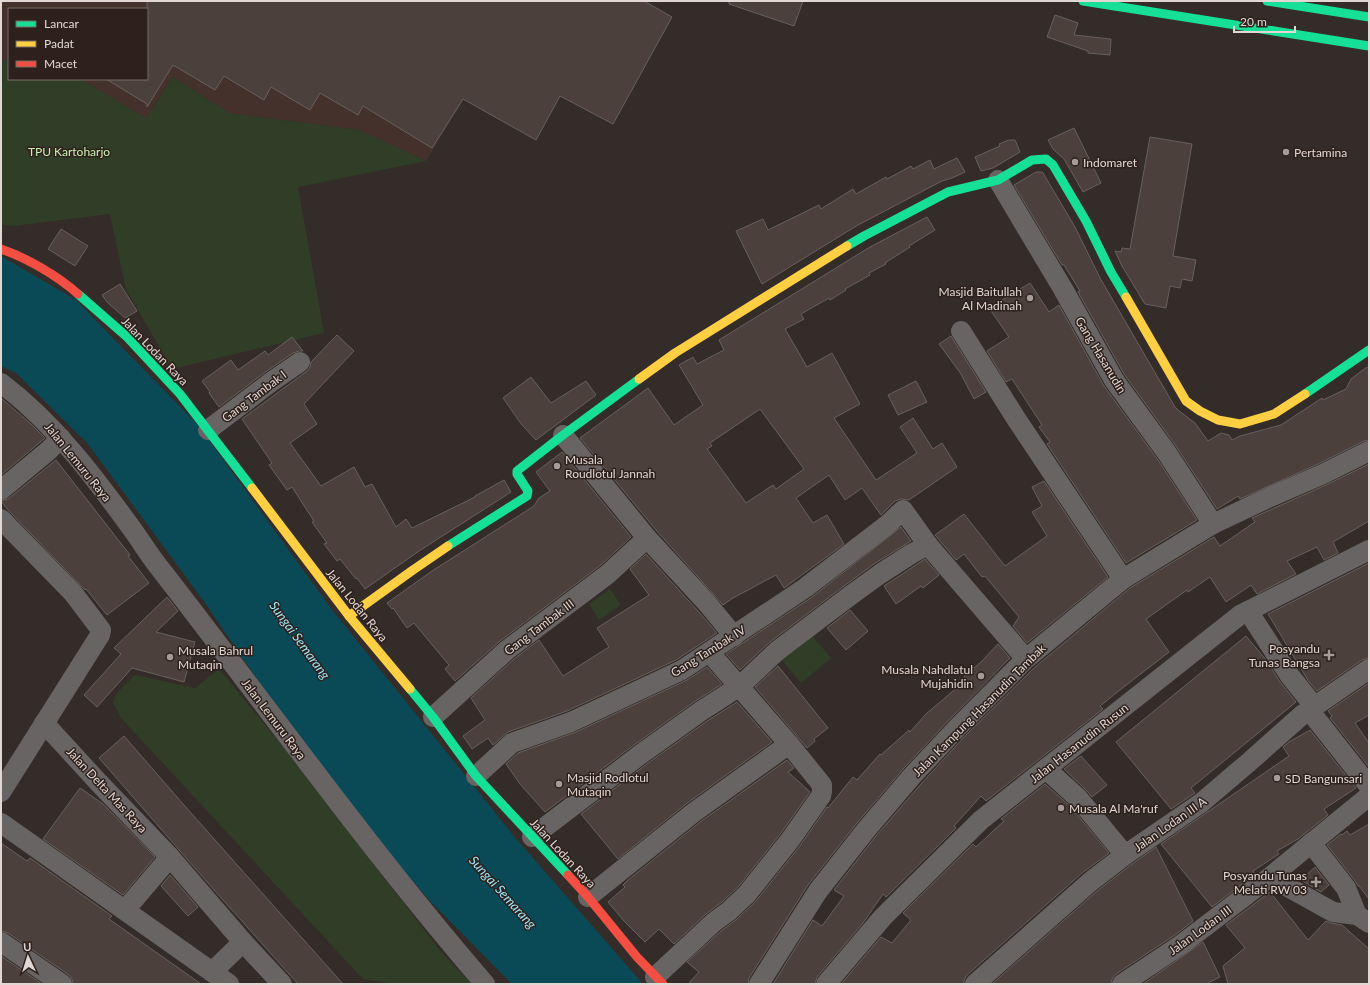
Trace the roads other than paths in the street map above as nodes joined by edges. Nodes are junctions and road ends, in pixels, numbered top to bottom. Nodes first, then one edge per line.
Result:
1 (1083, 1) edge
2 (1267, 1) edge
3 (1369, 17) edge
4 (1369, 46) edge
5 (998, 180) junction
6 (1, 249) edge
7 (961, 331) dead end
8 (1369, 350) edge
9 (300, 362) dead end
10 (1, 383) edge
11 (208, 430) junction
12 (563, 435) junction
13 (61, 438) junction
14 (1369, 451) edge
15 (1, 490) edge
16 (1, 520) edge
17 (1213, 524) junction
18 (646, 538) junction
19 (928, 546) junction
20 (1369, 550) edge
21 (1123, 579) junction
22 (1248, 611) junction
23 (349, 616) junction
24 (734, 636) junction
25 (710, 652) junction
26 (1026, 659) junction
27 (1369, 669) edge
28 (740, 686) junction
29 (1311, 708) junction
30 (433, 717) junction
31 (44, 723) junction
32 (789, 744) junction
33 (1046, 769) junction
34 (476, 776) junction
35 (1369, 786) edge
36 (1, 792) edge
37 (1369, 796) edge
38 (1, 823) edge
39 (532, 837) junction
40 (1311, 843) junction
41 (1124, 855) junction
42 (170, 857) junction
43 (1270, 877) junction
44 (588, 897) junction
45 (125, 910) junction
46 (1363, 919) edge
47 (1, 942) edge
48 (243, 942) junction
49 (212, 972) junction
50 (659, 980) edge
51 (62, 984) edge
52 (229, 984) edge
53 (282, 984) edge
54 (486, 984) edge
55 (759, 984) edge
56 (826, 984) edge
57 (975, 984) edge
58 (1122, 984) edge

1 - 4 main road
2 - 3 main road
5 - 8 main road
5 - 12 main road
5 - 17 street, Gang Hasanudin
6 - 11 main road, Jalan Lodan Raya
7 - 21 street
9 - 11 street, Gang Tambak I
10 - 13 street, Jalan Lemuru Raya
11 - 23 main road, Jalan Lodan Raya
12 - 18 street
12 - 23 main road
13 - 15 street
13 - 54 street, Jalan Lemuru Raya
14 - 17 street, Jalan Kampung Hasanudin Tambak
16 - 31 street
17 - 21 street, Jalan Kampung Hasanudin Tambak
18 - 24 street
18 - 30 street, Gang Tambak III
19 - 24 street, Gang Tambak IV
19 - 26 street
19 - 28 street
20 - 22 street, Jalan Hasanudin Rusun
21 - 26 street, Jalan Kampung Hasanudin Tambak
22 - 29 street
22 - 33 street, Jalan Hasanudin Rusun
23 - 30 main road, Jalan Lodan Raya
24 - 25 street, Gang Tambak IV
25 - 28 street
25 - 34 street, Gang Tambak IV
26 - 55 street, Jalan Kampung Hasanudin Tambak
27 - 29 street, Jalan Lodan III A
28 - 32 street
28 - 39 street
29 - 35 street
29 - 41 street, Jalan Lodan III A
30 - 34 main road, Jalan Lodan Raya
31 - 36 street
31 - 42 street, Jalan Delta Mas Raya
32 - 44 street
32 - 50 street
33 - 41 street
33 - 56 street, Jalan Hasanudin Rusun
34 - 39 main road, Jalan Lodan Raya
37 - 40 street, Jalan Lodan III
38 - 45 street
39 - 44 main road, Jalan Lodan Raya
40 - 43 street, Jalan Lodan III
40 - 46 street
41 - 57 street, Jalan Lodan III A
42 - 45 street
42 - 48 street, Jalan Delta Mas Raya
43 - 46 street
43 - 58 street, Jalan Lodan III
44 - 50 main road, Jalan Lodan Raya
45 - 49 street
47 - 51 street
48 - 49 street
48 - 53 street, Jalan Delta Mas Raya
49 - 52 street

